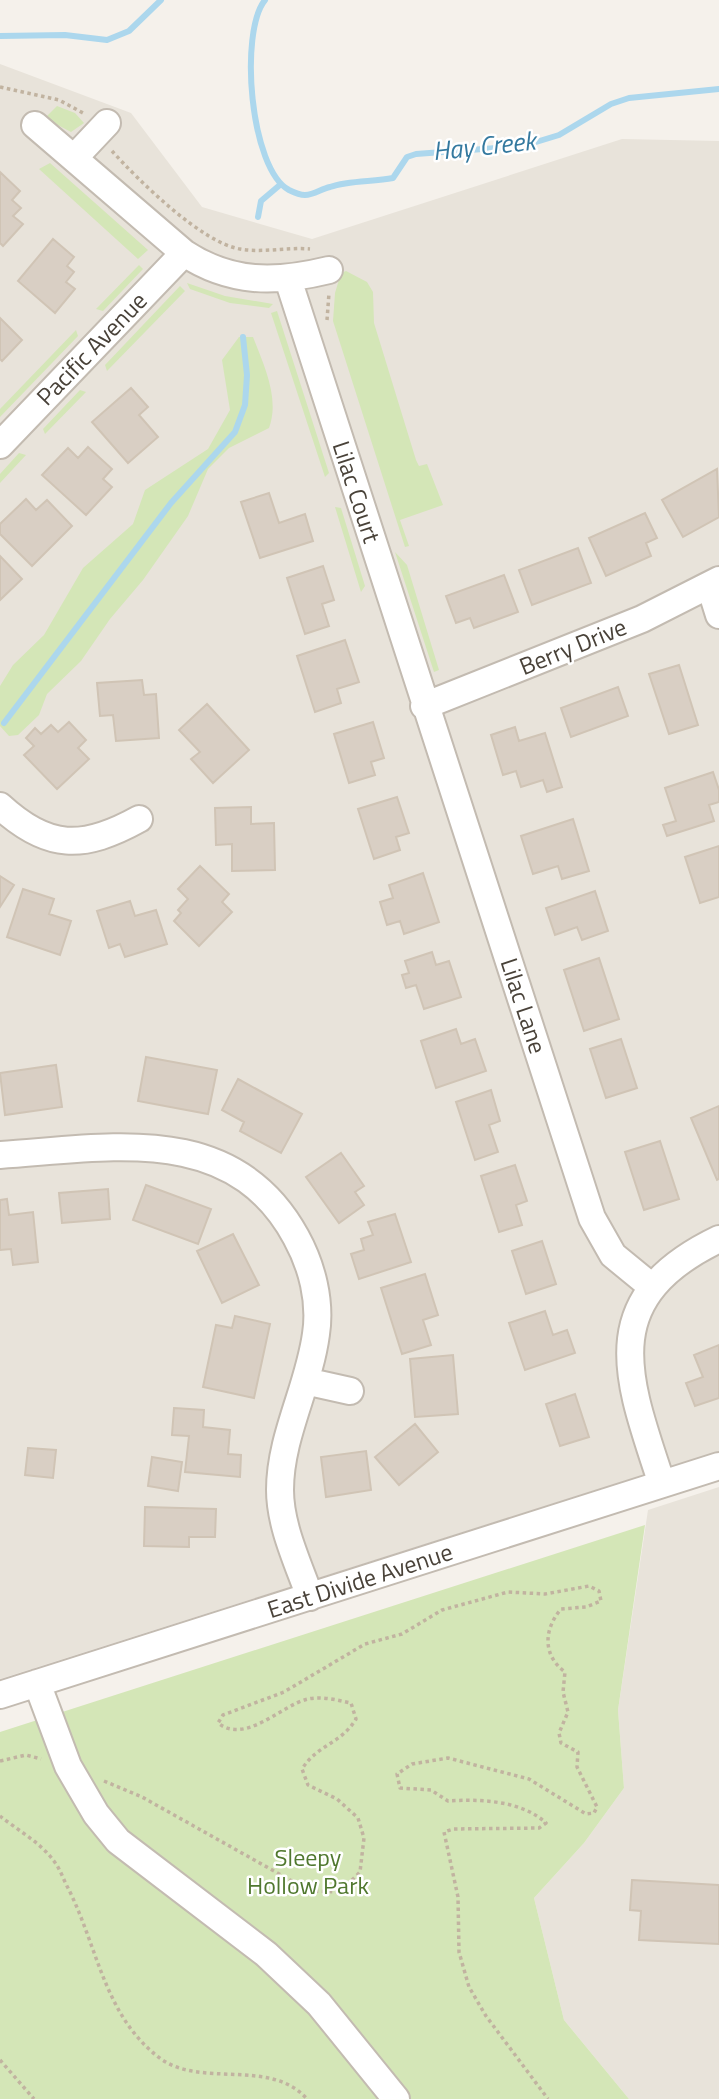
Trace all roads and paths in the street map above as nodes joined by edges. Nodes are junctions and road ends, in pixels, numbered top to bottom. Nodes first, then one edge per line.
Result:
1 (0, 88) edge
2 (58, 100) dead end
3 (107, 123) dead end
4 (35, 125) dead end
5 (74, 158) junction
6 (184, 253) junction
7 (329, 270) dead end
8 (288, 278) junction
9 (0, 445) edge
10 (714, 583) edge
11 (719, 615) edge
12 (425, 706) junction
13 (0, 806) edge
14 (139, 819) dead end
15 (0, 1155) edge
16 (719, 1239) edge
17 (652, 1287) junction
18 (305, 1381) junction
19 (350, 1391) dead end
20 (719, 1466) edge
21 (662, 1484) junction
22 (310, 1597) junction
23 (37, 1683) junction
24 (0, 1695) edge
25 (0, 1761) edge
26 (68, 1766) junction
27 (0, 1816) edge
28 (0, 2060) edge
29 (34, 2099) edge
30 (307, 2099) edge
31 (396, 2099) edge
32 (548, 2099) edge

1 - 2 path
3 - 5 street
4 - 5 street
5 - 6 street
6 - 8 street
6 - 9 street, Pacific Avenue
7 - 8 street
8 - 12 street, Lilac Court
10 - 11 street
10 - 12 street, Berry Drive
12 - 17 street, Lilac Lane
13 - 14 street
15 - 18 street
16 - 17 street
17 - 21 street
18 - 19 street
18 - 22 street
20 - 21 street, East Divide Avenue
21 - 22 street, East Divide Avenue
22 - 23 street, East Divide Avenue
23 - 24 street, East Divide Avenue
23 - 26 street
25 - 26 path
26 - 31 street
26 - 32 path
27 - 30 path
28 - 29 path

